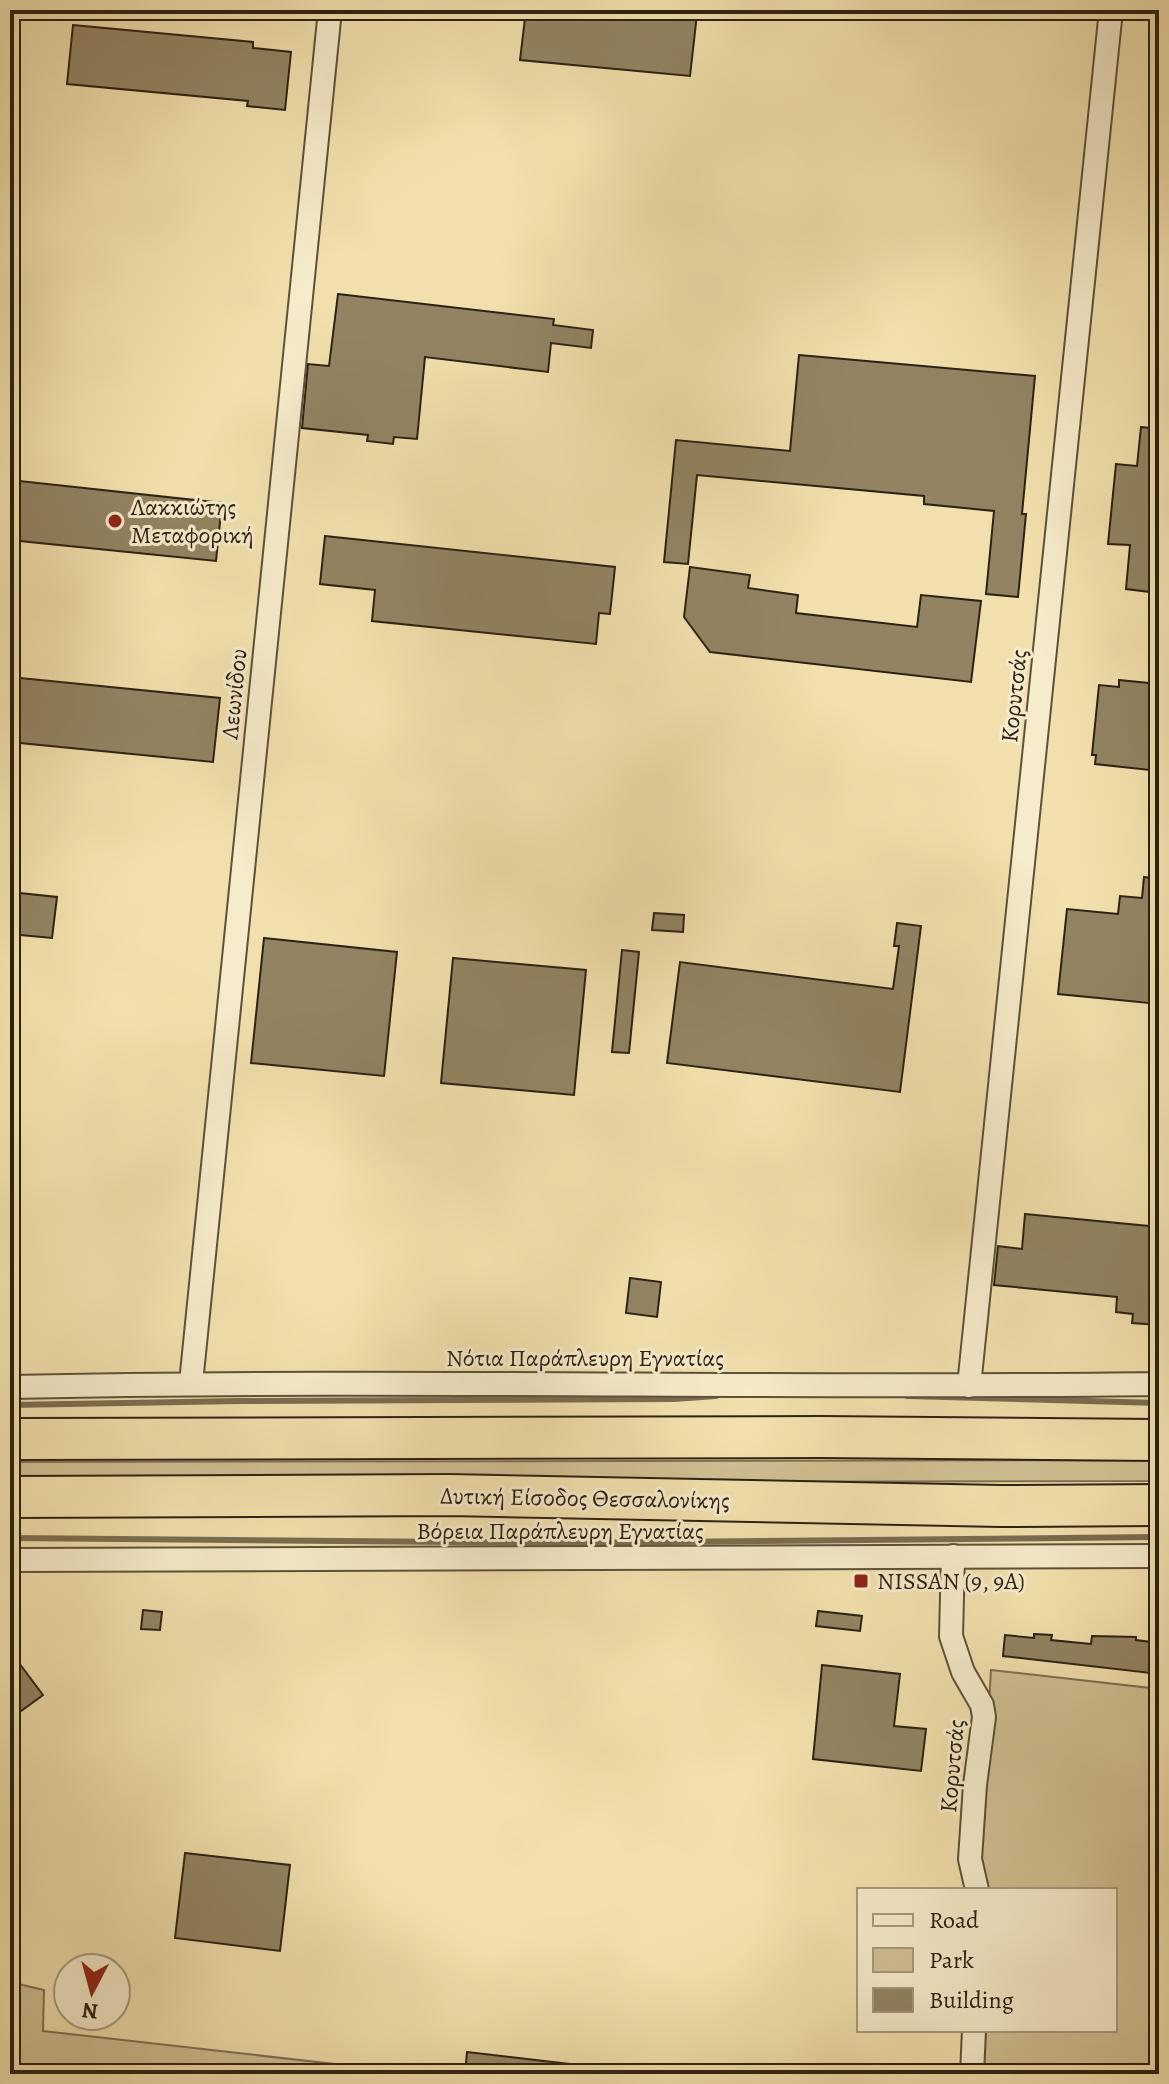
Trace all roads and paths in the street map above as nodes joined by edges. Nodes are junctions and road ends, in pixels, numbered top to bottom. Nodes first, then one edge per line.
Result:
1 (330, 10) edge
2 (1111, 10) edge
3 (191, 1383) junction
4 (1159, 1384) edge
5 (969, 1386) junction
6 (10, 1387) edge
7 (10, 1439) edge
8 (1159, 1440) edge
9 (10, 1497) edge
10 (1159, 1505) edge
11 (953, 1556) junction
12 (1159, 1556) edge
13 (10, 1560) edge
14 (977, 1888) edge
15 (974, 2032) edge
16 (972, 2074) edge

1 - 3 street, Λεωνίδου
2 - 5 street, Κορυτσάς
3 - 5 street, Νότια Παράπλευρη Εγνατίας
3 - 6 street, Νότια Παράπλευρη Εγνατίας
4 - 5 street, Νότια Παράπλευρη Εγνατίας
7 - 8 highway
9 - 10 highway, Δυτική Είσοδος Θεσσαλονίκης
11 - 12 street, Βόρεια Παράπλευρη Εγνατίας
11 - 13 street, Βόρεια Παράπλευρη Εγνατίας
11 - 14 street, Κορυτσάς
15 - 16 street

